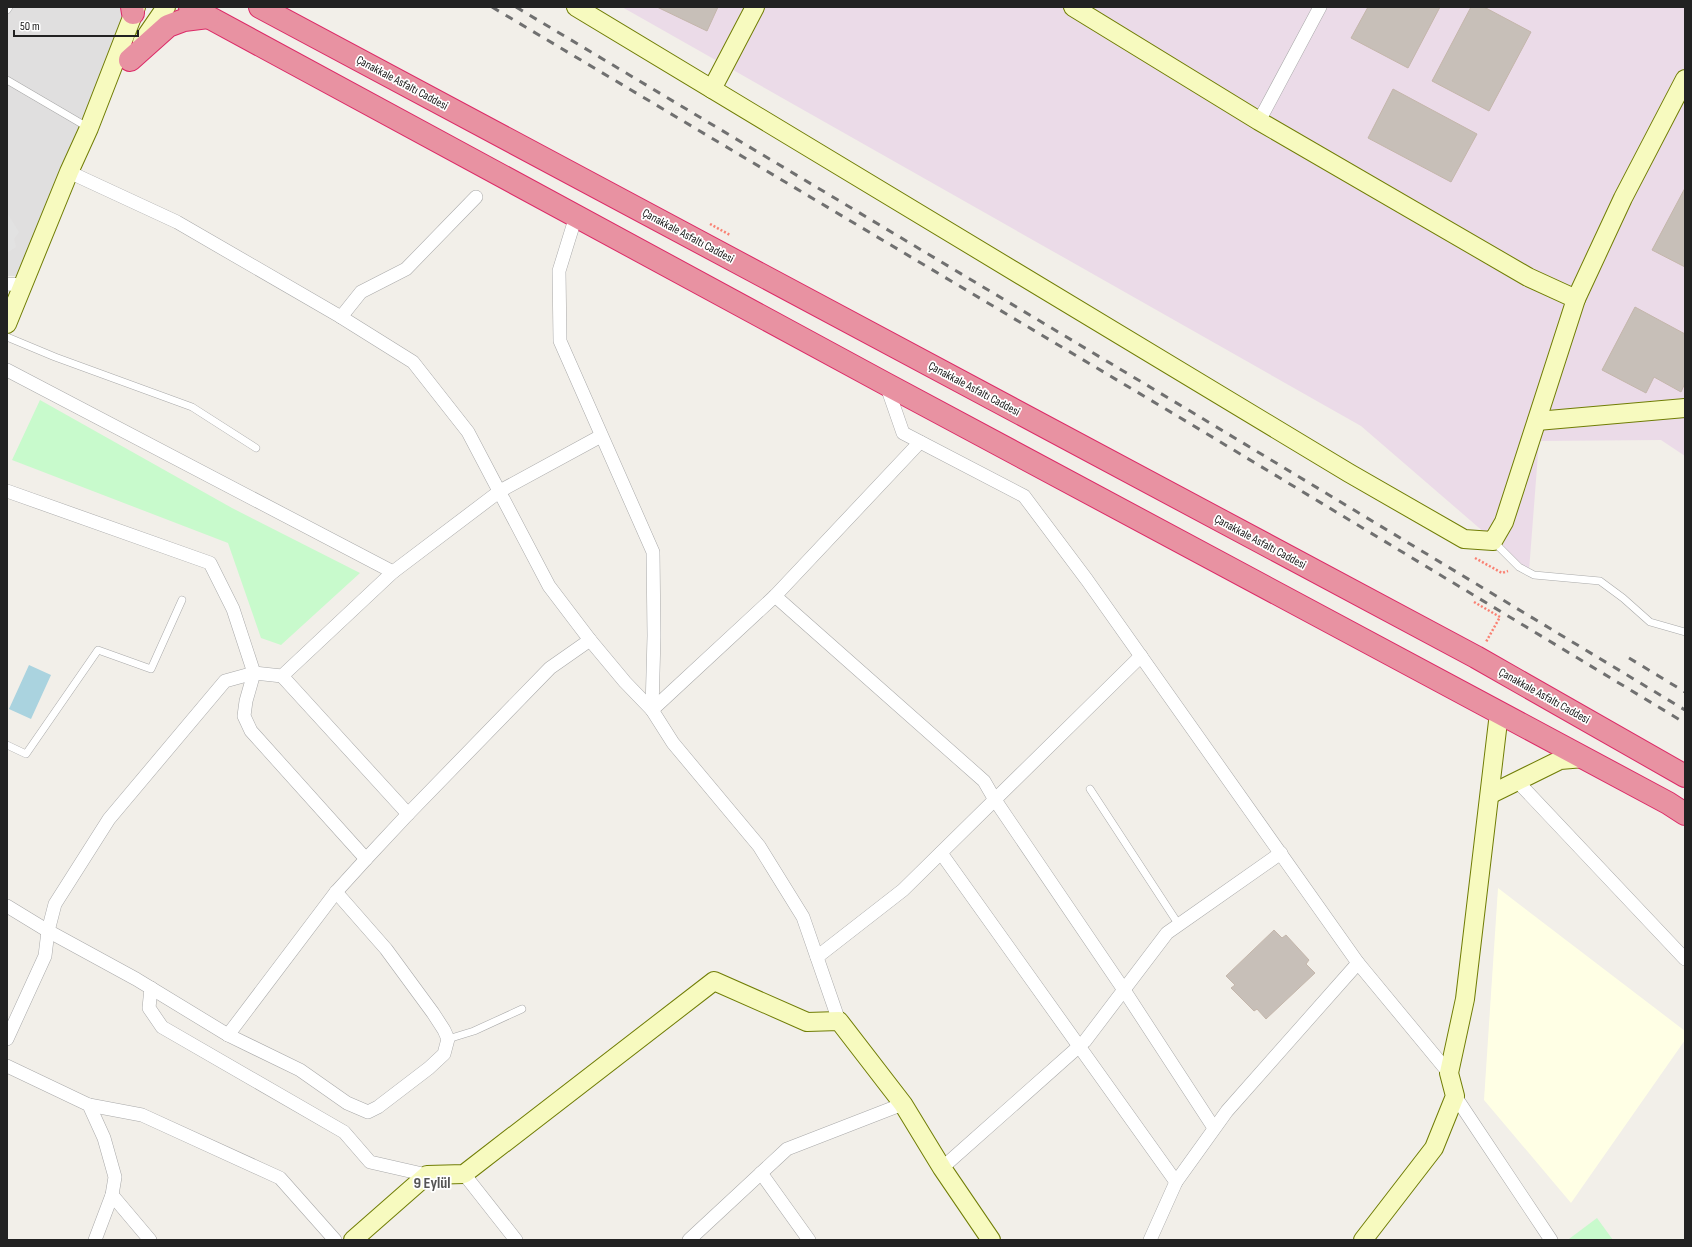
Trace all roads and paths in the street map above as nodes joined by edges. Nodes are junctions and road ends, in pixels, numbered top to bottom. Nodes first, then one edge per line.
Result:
1 (9, 7) edge
2 (166, 7) edge
3 (260, 7) edge
4 (576, 7) edge
5 (755, 7) edge
6 (1073, 7) edge
7 (1320, 7) edge
8 (134, 9) edge
9 (7, 10) edge
10 (199, 12) edge
11 (130, 60) junction
12 (1685, 79) edge
13 (7, 80) edge
14 (712, 89) junction
15 (1259, 121) junction
16 (89, 128) junction
17 (69, 172) junction
18 (476, 197) dead end
19 (576, 216) junction
20 (15, 284) edge
21 (1576, 299) junction
22 (341, 316) junction
23 (7, 324) edge
24 (7, 336) edge
25 (7, 370) edge
26 (886, 384) junction
27 (1685, 408) edge
28 (1537, 421) junction
29 (601, 436) junction
30 (920, 442) junction
31 (256, 448) dead end
32 (7, 491) edge
33 (500, 491) junction
34 (1493, 541) junction
35 (1475, 557) dead end
36 (393, 572) junction
37 (1502, 573) dead end
38 (775, 596) junction
39 (182, 600) dead end
40 (1474, 602) dead end
41 (1684, 634) edge
42 (590, 640) junction
43 (1482, 648) dead end
44 (1141, 656) junction
45 (254, 673) junction
46 (282, 676) junction
47 (652, 710) junction
48 (1499, 713) junction
49 (7, 745) edge
50 (1584, 758) junction
51 (1685, 776) edge
52 (1517, 781) junction
53 (1090, 789) dead end
54 (1491, 794) junction
55 (995, 800) junction
56 (408, 814) junction
57 (1685, 814) edge
58 (941, 853) junction
59 (1281, 853) junction
60 (366, 859) junction
61 (336, 892) junction
62 (7, 906) edge
63 (1179, 925) junction
64 (48, 931) junction
65 (817, 957) junction
66 (1685, 959) edge
67 (1358, 963) junction
68 (151, 988) junction
69 (1124, 990) junction
70 (522, 1009) dead end
71 (839, 1020) junction
72 (228, 1035) junction
73 (7, 1039) edge
74 (448, 1039) junction
75 (1079, 1046) junction
76 (7, 1066) edge
77 (1449, 1073) junction
78 (1455, 1096) junction
79 (902, 1104) junction
80 (89, 1105) junction
81 (1214, 1128) junction
82 (942, 1168) junction
83 (761, 1173) junction
84 (464, 1174) junction
85 (427, 1175) junction
86 (1176, 1182) junction
87 (112, 1195) junction
88 (95, 1240) edge
89 (150, 1240) edge
90 (335, 1240) edge
91 (353, 1240) edge
92 (516, 1240) edge
93 (689, 1240) edge
94 (809, 1240) edge
95 (991, 1240) edge
96 (1150, 1240) edge
97 (1363, 1240) edge
98 (1551, 1240) edge

1 - 9 lane
2 - 11 street
3 - 51 highway, Çanakkale Asfaltı Caddesi
4 - 14 street
5 - 14 street
6 - 15 street
7 - 15 street
8 - 16 street
10 - 11 highway
10 - 19 highway
11 - 16 street
12 - 21 street
13 - 16 lane
14 - 34 street
15 - 21 street
16 - 17 street
17 - 20 street
17 - 22 street
18 - 22 street
19 - 26 highway
19 - 29 street
20 - 23 street
21 - 28 street
22 - 33 street
24 - 31 lane
25 - 36 street
26 - 30 street
26 - 48 highway
27 - 28 street
28 - 34 street
29 - 33 street
29 - 47 street
30 - 38 street
30 - 44 street
32 - 45 street
33 - 36 street
33 - 42 street
34 - 41 lane
35 - 37 path
36 - 46 street
38 - 47 street
38 - 55 street
39 - 49 lane
40 - 43 path
42 - 47 street
42 - 56 street
44 - 55 street
44 - 59 street
45 - 46 street
45 - 60 street
45 - 64 street
46 - 56 street
47 - 65 street
48 - 50 highway
48 - 54 street
50 - 52 street
50 - 57 highway
52 - 54 street
52 - 66 street
53 - 63 lane
54 - 77 street
55 - 58 street
55 - 69 street
56 - 60 street
58 - 65 street
58 - 75 street
59 - 63 street
59 - 67 street
60 - 61 street
61 - 72 street
61 - 74 street
62 - 64 street
63 - 69 street
64 - 68 street
64 - 73 street
65 - 71 street
67 - 77 street
67 - 81 street
68 - 72 street
68 - 85 street
69 - 75 street
69 - 81 street
70 - 74 lane
71 - 79 street
71 - 84 street
72 - 74 street
75 - 82 street
75 - 86 street
76 - 80 street
77 - 78 street
78 - 97 street
78 - 98 street
79 - 82 street
79 - 83 street
80 - 87 street
80 - 90 street
81 - 86 street
82 - 95 street
83 - 93 street
83 - 94 street
84 - 85 street
84 - 92 street
85 - 91 street
86 - 96 street
87 - 88 street
87 - 89 street

